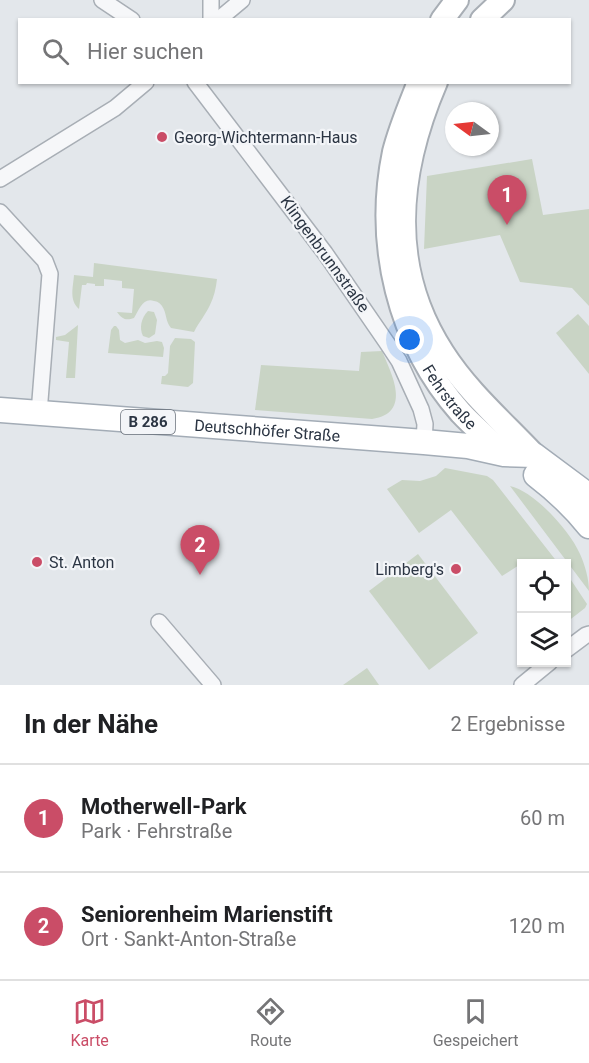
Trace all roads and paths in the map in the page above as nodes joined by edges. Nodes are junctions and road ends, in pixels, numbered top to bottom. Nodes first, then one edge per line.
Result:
1 (102, 0) edge
2 (211, 0) edge
3 (243, 0) edge
4 (457, 0) edge
5 (503, 0) edge
6 (129, 18) edge
7 (211, 18) edge
8 (220, 18) edge
9 (444, 18) edge
10 (484, 18) edge
11 (144, 84) edge
12 (197, 84) edge
13 (418, 84) edge
14 (435, 84) edge
15 (0, 179) edge
16 (0, 212) edge
17 (0, 410) edge
18 (39, 413) junction
19 (424, 442) junction
20 (504, 454) junction
21 (534, 455) junction
22 (589, 496) edge
23 (589, 526) edge
24 (159, 622) dead end
25 (589, 634) edge
26 (571, 647) edge
27 (545, 667) edge
28 (213, 685) edge
29 (522, 685) edge

1 - 6 street
2 - 7 street
3 - 8 street
4 - 9 main road
5 - 10 main road
11 - 15 street
12 - 19 street, Klingenbrunnstraße
13 - 20 main road, Fehrstraße
14 - 21 main road, Fehrstraße
16 - 18 street
17 - 18 main road, Deutschhöfer Straße / B 286
18 - 19 main road, Deutschhöfer Straße / B 286
19 - 20 main road, Deutschhöfer Straße / B 286
20 - 21 main road, Deutschhöfer Straße / B 286
20 - 23 main road, Fehrstraße / B 286
21 - 22 main road, Fehrstraße
24 - 28 street
25 - 26 street
27 - 29 street

